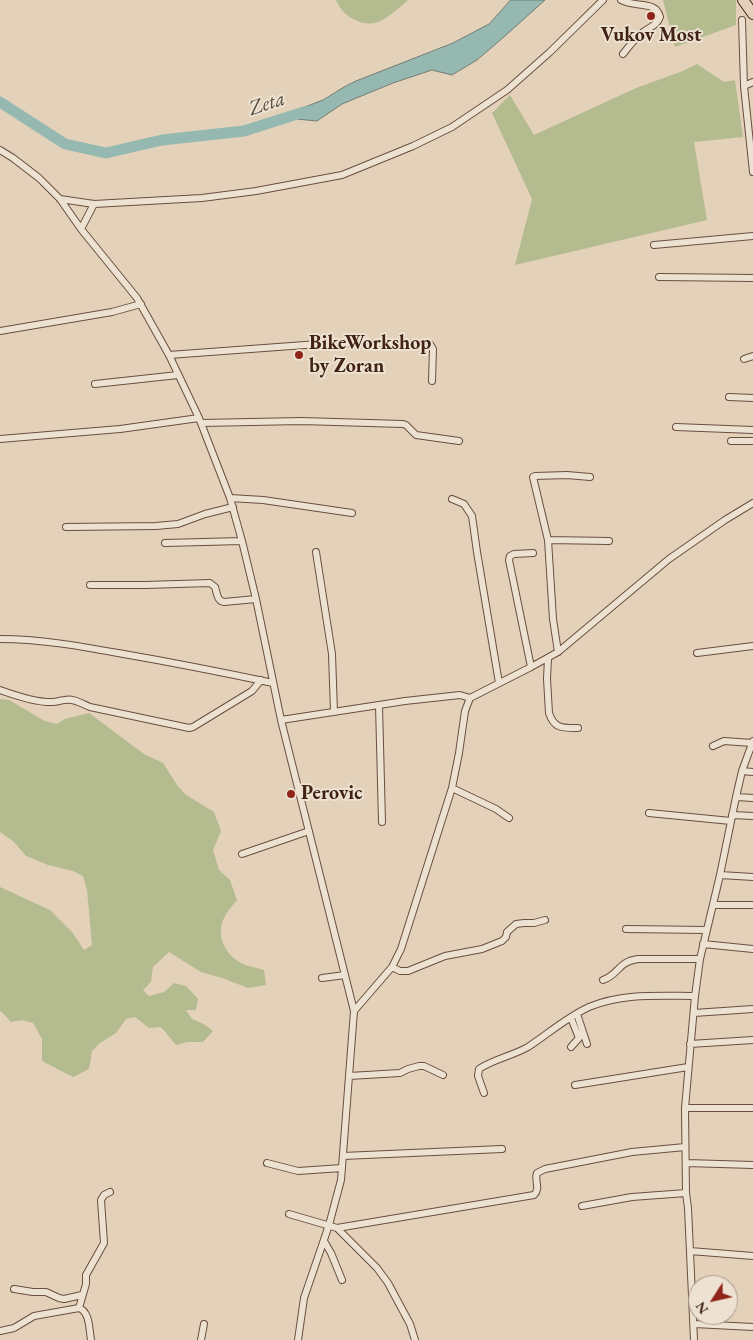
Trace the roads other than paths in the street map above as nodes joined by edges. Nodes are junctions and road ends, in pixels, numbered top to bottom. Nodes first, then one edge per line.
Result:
1 (603, 0) edge
2 (621, 0) edge
3 (743, 0) edge
4 (753, 14) edge
5 (742, 20) dead end
6 (623, 54) dead end
7 (753, 82) edge
8 (744, 86) junction
9 (0, 150) edge
10 (753, 172) edge
11 (60, 198) junction
12 (94, 204) junction
13 (81, 229) junction
14 (753, 236) edge
15 (654, 245) dead end
16 (659, 277) dead end
17 (753, 278) edge
18 (141, 304) junction
19 (0, 330) edge
20 (169, 355) junction
21 (753, 356) edge
22 (744, 359) dead end
23 (178, 375) junction
24 (432, 381) dead end
25 (95, 384) dead end
26 (729, 397) dead end
27 (753, 398) edge
28 (200, 421) junction
29 (676, 427) dead end
30 (753, 430) edge
31 (0, 440) edge
32 (731, 440) dead end
33 (459, 441) dead end
34 (753, 441) edge
35 (590, 477) dead end
36 (230, 498) junction
37 (452, 499) dead end
38 (753, 502) edge
39 (233, 507) junction
40 (352, 513) dead end
41 (66, 527) dead end
42 (242, 540) junction
43 (548, 540) junction
44 (609, 541) dead end
45 (165, 543) dead end
46 (316, 552) dead end
47 (533, 553) dead end
48 (90, 585) dead end
49 (256, 599) junction
50 (0, 639) edge
51 (753, 646) edge
52 (558, 652) junction
53 (697, 653) dead end
54 (548, 658) junction
55 (531, 667) junction
56 (261, 680) junction
57 (273, 683) junction
58 (500, 683) junction
59 (0, 690) edge
60 (470, 698) junction
61 (379, 704) junction
62 (334, 712) junction
63 (281, 720) junction
64 (578, 728) dead end
65 (752, 742) edge
66 (713, 746) dead end
67 (742, 771) junction
68 (753, 772) edge
69 (452, 788) junction
70 (736, 797) junction
71 (753, 798) edge
72 (649, 813) dead end
73 (753, 816) edge
74 (509, 818) dead end
75 (732, 818) junction
76 (382, 822) dead end
77 (309, 831) junction
78 (242, 854) dead end
79 (720, 875) junction
80 (753, 877) edge
81 (713, 904) junction
82 (753, 905) edge
83 (545, 920) dead end
84 (626, 929) dead end
85 (707, 930) junction
86 (703, 944) junction
87 (753, 948) edge
88 (700, 959) junction
89 (392, 967) junction
90 (345, 975) junction
91 (322, 978) dead end
92 (603, 980) dead end
93 (694, 996) junction
94 (753, 1010) edge
95 (354, 1011) junction
96 (694, 1013) junction
97 (577, 1014) junction
98 (571, 1018) junction
99 (753, 1040) edge
100 (587, 1044) dead end
101 (690, 1044) junction
102 (570, 1047) dead end
103 (688, 1067) junction
104 (442, 1075) dead end
105 (349, 1076) junction
106 (575, 1085) dead end
107 (484, 1093) dead end
108 (685, 1108) junction
109 (753, 1108) edge
110 (685, 1147) junction
111 (502, 1149) dead end
112 (343, 1156) junction
113 (267, 1163) dead end
114 (686, 1163) junction
115 (753, 1164) edge
116 (342, 1168) junction
117 (110, 1192) dead end
118 (686, 1193) junction
119 (582, 1206) dead end
120 (289, 1214) dead end
121 (329, 1225) junction
122 (337, 1228) junction
123 (324, 1241) junction
124 (690, 1251) junction
125 (753, 1256) edge
126 (691, 1275) edge
127 (342, 1280) dead end
128 (14, 1289) dead end
129 (82, 1295) junction
130 (79, 1308) junction
131 (204, 1324) dead end
132 (694, 1325) edge
133 (714, 1325) edge
134 (753, 1327) edge
135 (0, 1331) edge
136 (91, 1340) edge
137 (201, 1340) edge
138 (298, 1340) edge
139 (415, 1340) edge
140 (694, 1340) edge

1 - 12 street
2 - 6 street
3 - 4 main road
5 - 8 street
7 - 8 street
8 - 10 street
9 - 11 street
11 - 12 street
11 - 13 street
12 - 13 street
13 - 18 street
14 - 15 street
16 - 17 street
18 - 19 street
18 - 20 street
20 - 23 street
20 - 24 street
21 - 22 street
23 - 25 street
23 - 28 street
26 - 27 street
28 - 31 street
28 - 33 street
28 - 36 street
29 - 30 street
32 - 34 street
35 - 43 street
36 - 39 street
36 - 40 street
37 - 58 street
38 - 52 street
39 - 41 street
39 - 42 street
42 - 45 street
42 - 49 street
43 - 44 street
43 - 52 street
46 - 62 street
47 - 55 street
48 - 49 street
49 - 57 street
50 - 56 street
51 - 53 street
52 - 54 street
54 - 55 street
54 - 64 street
55 - 58 street
56 - 57 street
56 - 59 street
57 - 63 street
58 - 60 street
60 - 61 street
60 - 69 street
61 - 62 street
61 - 76 street
62 - 63 street
63 - 77 street
65 - 66 street
65 - 67 street
67 - 68 street
67 - 70 street
69 - 74 street
69 - 89 street
70 - 71 street
70 - 75 street
72 - 75 street
73 - 75 street
75 - 79 street
77 - 78 street
77 - 90 street
79 - 80 street
79 - 81 street
81 - 82 street
81 - 85 street
83 - 89 street
84 - 85 street
85 - 86 street
86 - 87 street
86 - 88 street
88 - 92 street
88 - 93 street
89 - 95 street
90 - 91 street
90 - 95 street
93 - 96 street
93 - 97 street
94 - 96 street
95 - 105 street
96 - 101 street
97 - 98 street
97 - 100 street
98 - 102 street
98 - 107 street
99 - 101 street
101 - 103 street
103 - 106 street
103 - 108 street
104 - 105 street
105 - 112 street
108 - 109 street
108 - 110 street
110 - 114 street
110 - 122 street
111 - 112 street
112 - 116 street
113 - 116 street
114 - 115 street
114 - 118 street
116 - 121 street
117 - 129 street
118 - 119 street
118 - 124 street
120 - 121 street
121 - 122 street
121 - 123 street
122 - 139 street
123 - 127 street
123 - 138 street
124 - 125 street
124 - 126 street
128 - 129 street
129 - 130 street
130 - 135 street
130 - 136 street
131 - 137 street
132 - 140 street
133 - 134 street

